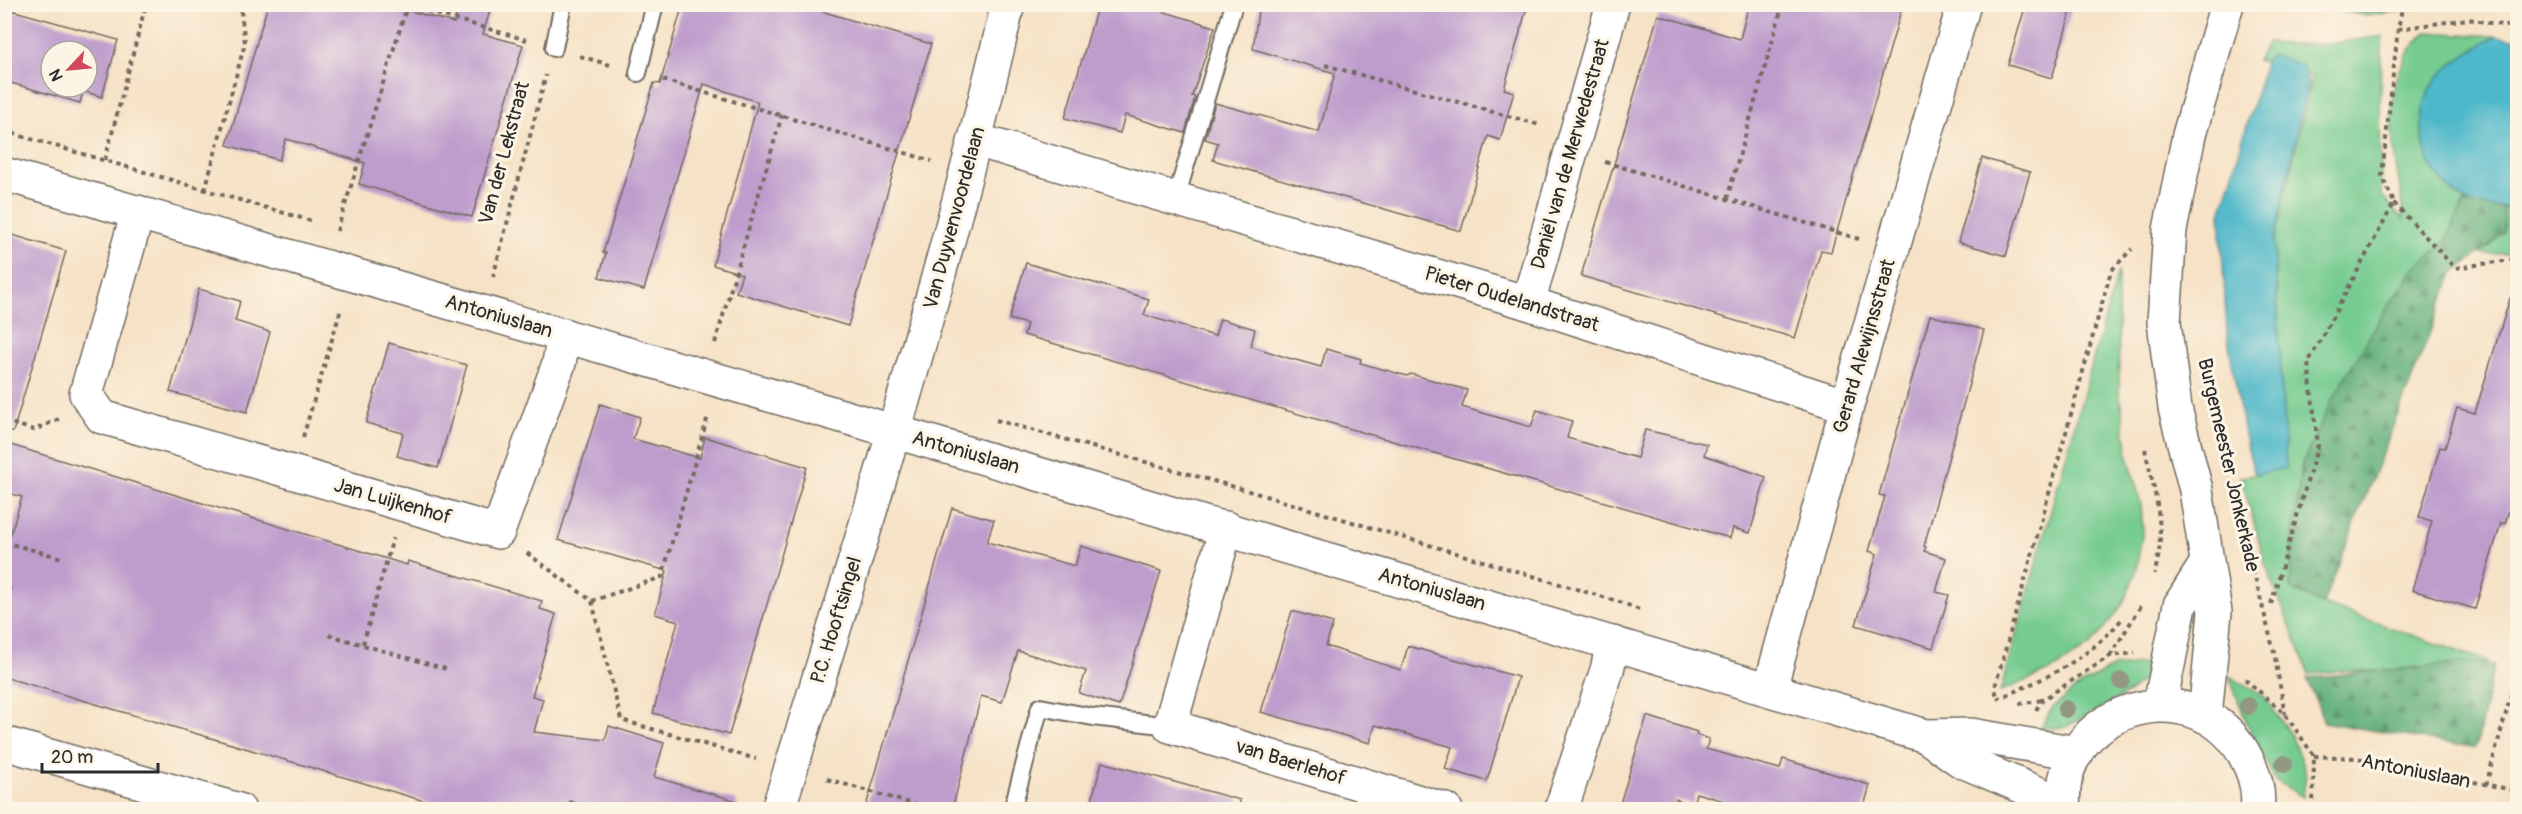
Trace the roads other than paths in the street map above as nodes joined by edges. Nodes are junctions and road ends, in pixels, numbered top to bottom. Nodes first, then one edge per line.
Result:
1 (563, 4) edge
2 (656, 4) edge
3 (1008, 4) edge
4 (1234, 4) edge
5 (1613, 4) edge
6 (1964, 4) edge
7 (2227, 4) edge
8 (554, 48) road end
9 (638, 73) road end
10 (976, 140) junction
11 (4, 174) edge
12 (1176, 198) junction
13 (138, 212) junction
14 (1528, 303) junction
15 (564, 334) junction
16 (1846, 406) junction
17 (895, 431) junction
18 (1226, 528) junction
19 (2206, 564) junction
20 (1613, 643) junction
21 (1770, 689) junction
22 (2160, 705) junction
23 (2205, 716) junction
24 (1170, 726) junction
25 (1926, 736) junction
26 (4, 743) edge
27 (2077, 753) junction
28 (2064, 807) edge
29 (2263, 808) edge
30 (239, 810) edge
31 (778, 810) edge
32 (1012, 810) edge
33 (1446, 810) edge
34 (1562, 810) edge

1 - 8 lane
2 - 9 lane
3 - 10 street, Van Duyvenvoordelaan
4 - 12 lane
5 - 14 street, Daniël van de Merwedestraat
6 - 16 street, Gerard Alewijnsstraat
7 - 19 street, Burgemeester Jonkerkade
10 - 12 street, Pieter Oudelandstraat
10 - 17 street, Van Duyvenvoordelaan
11 - 13 street, Antoniuslaan
12 - 14 street, Pieter Oudelandstraat
13 - 15 street, Antoniuslaan
13 - 15 street, Jan Luijkenhof
14 - 16 street, Pieter Oudelandstraat
15 - 17 street, Antoniuslaan
16 - 21 street, Gerard Alewijnsstraat
17 - 18 street, Antoniuslaan
17 - 31 street, P.C. Hooftsingel
18 - 20 street, Antoniuslaan
18 - 24 street
19 - 22 street
19 - 23 street, Burgemeester Jonkerkade
20 - 21 street, Antoniuslaan
20 - 34 street
21 - 25 street, Antoniuslaan
22 - 23 street
22 - 27 street
23 - 29 street
24 - 32 lane, van Baerlehof
24 - 33 street, van Baerlehof
25 - 27 street, Antoniuslaan
25 - 28 street, Antoniuslaan
26 - 30 street
27 - 28 street

